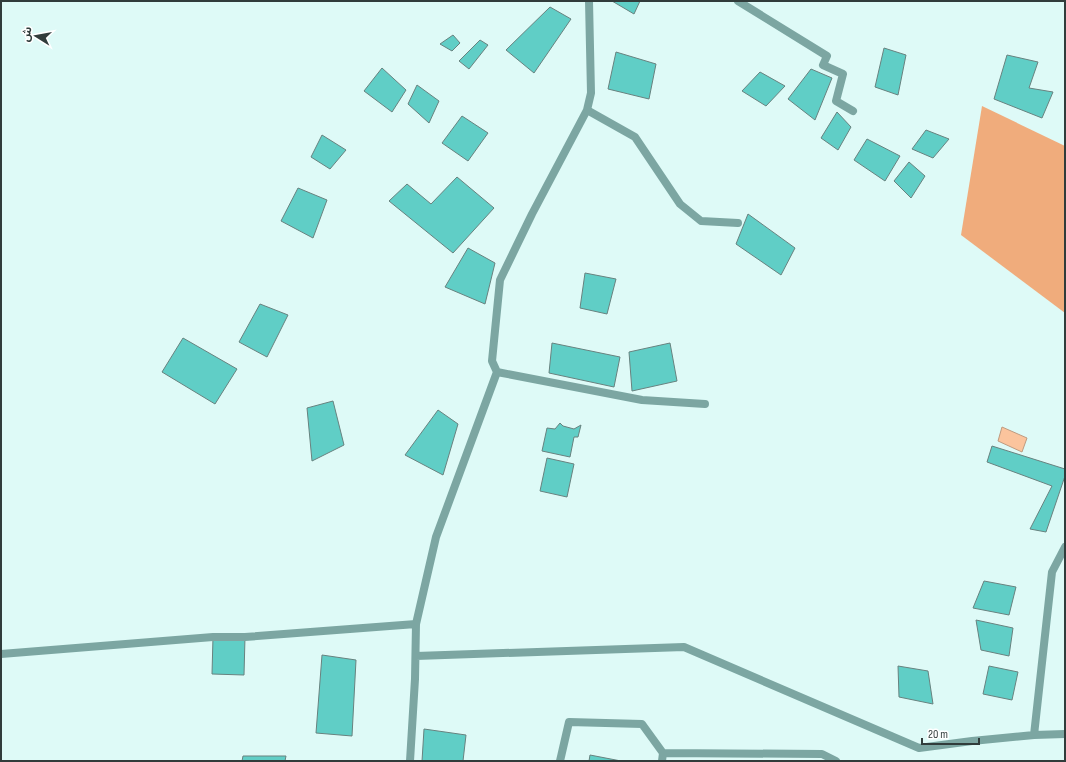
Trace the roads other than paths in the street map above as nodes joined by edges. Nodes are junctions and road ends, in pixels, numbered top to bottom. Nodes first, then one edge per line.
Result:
1 (589, 1) edge
2 (738, 1) edge
3 (587, 110) junction
4 (853, 111) dead end
5 (738, 223) dead end
6 (497, 372) junction
7 (705, 404) dead end
8 (1065, 547) edge
9 (416, 624) junction
10 (1, 654) edge
11 (416, 656) junction
12 (1065, 734) edge
13 (1034, 735) junction
14 (662, 757) edge
15 (410, 761) edge
16 (560, 761) edge
17 (836, 761) edge

1 - 3 street
2 - 4 street
3 - 5 street
3 - 6 street
6 - 7 street
6 - 9 street
8 - 13 street
9 - 10 street
9 - 11 street
11 - 13 street
11 - 15 street
12 - 13 street
14 - 16 street
14 - 17 street

